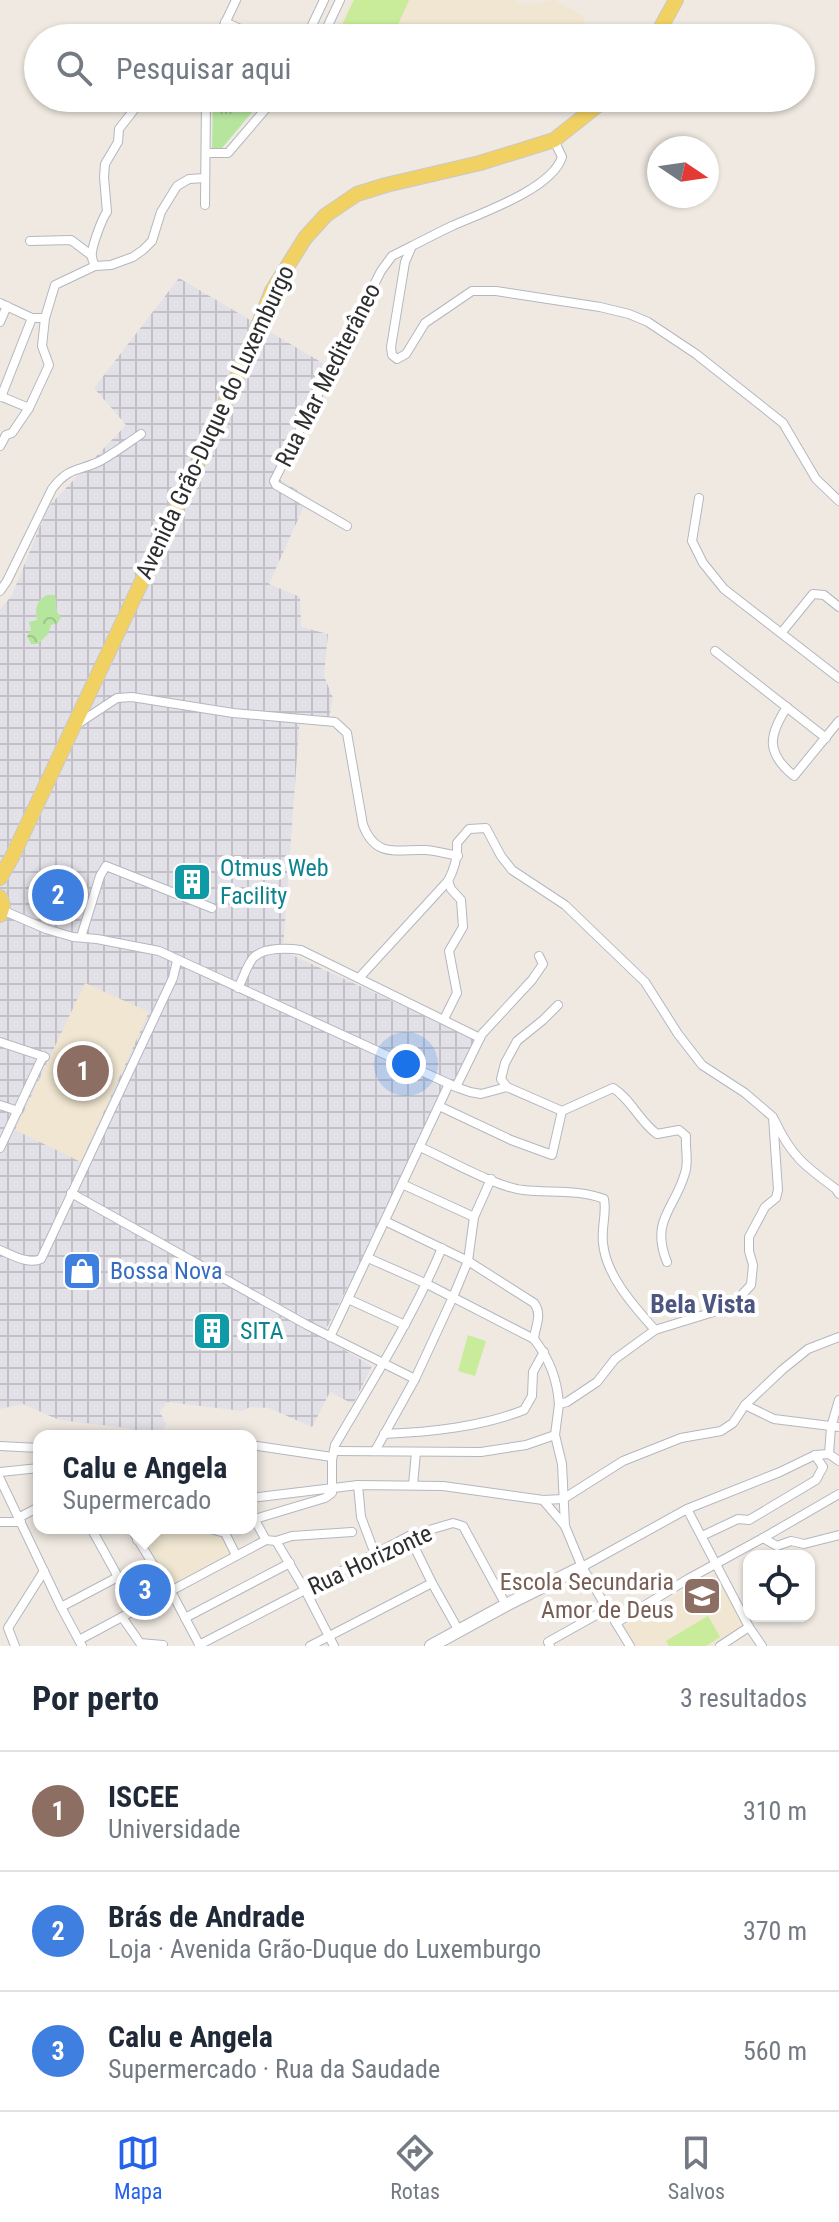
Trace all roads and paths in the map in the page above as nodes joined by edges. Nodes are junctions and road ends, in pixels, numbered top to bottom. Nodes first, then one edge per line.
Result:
1 (236, 0) edge
2 (324, 0) edge
3 (340, 0) edge
4 (676, 0) edge
5 (225, 22) joint
6 (229, 24) edge
7 (313, 24) edge
8 (329, 24) edge
9 (663, 24) edge
10 (132, 112) edge
11 (206, 112) edge
12 (260, 112) edge
13 (589, 112) edge
14 (554, 140) junction
15 (206, 153) junction
16 (205, 178) junction
17 (205, 205) dead end
18 (30, 241) dead end
19 (412, 246) junction
20 (91, 255) junction
21 (95, 266) junction
22 (4, 304) edge
23 (32, 318) junction
24 (45, 318) junction
25 (0, 322) edge
26 (1, 396) edge
27 (29, 408) junction
28 (3, 433) edge
29 (141, 434) dead end
30 (0, 446) edge
31 (699, 498) dead end
32 (839, 501) edge
33 (347, 526) dead end
34 (0, 591) edge
35 (839, 607) edge
36 (782, 632) junction
37 (715, 651) dead end
38 (839, 678) edge
39 (787, 707) junction
40 (839, 721) edge
41 (74, 726) junction
42 (826, 738) junction
43 (458, 856) junction
44 (2, 876) edge
45 (448, 881) junction
46 (0, 904) edge
47 (212, 908) dead end
48 (81, 937) junction
49 (539, 956) dead end
50 (177, 961) junction
51 (359, 978) junction
52 (238, 988) junction
53 (558, 1005) dead end
54 (444, 1019) junction
55 (480, 1038) junction
56 (0, 1042) edge
57 (452, 1085) junction
58 (507, 1087) junction
59 (0, 1105) edge
60 (439, 1106) junction
61 (18, 1111) junction
62 (562, 1111) junction
63 (773, 1117) junction
64 (420, 1147) junction
65 (0, 1148) edge
66 (491, 1179) junction
67 (402, 1184) junction
68 (71, 1193) junction
69 (839, 1194) edge
70 (474, 1217) junction
71 (385, 1221) junction
72 (442, 1248) junction
73 (0, 1250) edge
74 (368, 1258) junction
75 (468, 1261) junction
76 (667, 1262) dead end
77 (427, 1284) junction
78 (453, 1297) junction
79 (348, 1299) junction
80 (405, 1325) junction
81 (655, 1330) junction
82 (330, 1337) junction
83 (839, 1337) edge
84 (534, 1339) junction
85 (544, 1352) junction
86 (385, 1363) junction
87 (415, 1379) junction
88 (839, 1400) edge
89 (559, 1404) junction
90 (745, 1405) junction
91 (835, 1427) edge
92 (384, 1434) junction
93 (555, 1435) junction
94 (0, 1446) edge
95 (257, 1446) edge
96 (33, 1448) edge
97 (375, 1451) junction
98 (416, 1452) junction
99 (333, 1454) junction
100 (829, 1454) junction
101 (815, 1455) junction
102 (839, 1461) edge
103 (33, 1469) edge
104 (0, 1472) edge
105 (0, 1479) edge
106 (358, 1485) junction
107 (413, 1485) junction
108 (331, 1487) junction
109 (839, 1494) edge
110 (257, 1497) edge
111 (563, 1499) junction
112 (543, 1500) junction
113 (687, 1509) junction
114 (33, 1511) edge
115 (257, 1515) edge
116 (19, 1520) junction
117 (0, 1522) edge
118 (257, 1523) edge
119 (565, 1526) junction
120 (782, 1527) junction
121 (352, 1532) dead end
122 (94, 1534) edge
123 (134, 1534) edge
124 (148, 1534) edge
125 (226, 1534) edge
126 (839, 1535) edge
127 (409, 1536) junction
128 (702, 1536) junction
129 (763, 1538) junction
130 (137, 1540) junction
131 (266, 1540) junction
132 (276, 1541) junction
133 (791, 1541) junction
134 (375, 1554) junction
135 (236, 1555) junction
136 (290, 1563) junction
137 (716, 1564) junction
138 (582, 1567) junction
139 (44, 1571) junction
140 (432, 1583) junction
141 (305, 1590) junction
142 (169, 1591) junction
143 (506, 1605) junction
144 (61, 1607) junction
145 (607, 1609) junction
146 (0, 1617) edge
147 (122, 1617) junction
148 (185, 1618) junction
149 (616, 1623) junction
150 (749, 1627) junction
151 (8, 1628) junction
152 (459, 1631) junction
153 (329, 1636) junction
154 (81, 1643) edge
155 (12, 1645) edge
156 (163, 1645) edge
157 (198, 1646) edge
158 (310, 1646) edge
159 (334, 1646) edge
160 (431, 1646) edge
161 (550, 1646) edge
162 (630, 1646) edge
163 (720, 1646) edge
164 (762, 1646) edge

1 - 5 street
2 - 7 street
3 - 8 street
4 - 9 main road
5 - 6 street
10 - 20 street
11 - 15 street
12 - 15 street
13 - 14 main road, Avenida Grão-Duque do Luxemburgo
14 - 19 street
14 - 41 main road, Avenida Grão-Duque do Luxemburgo
15 - 16 street
16 - 17 street
16 - 21 street
18 - 20 street
19 - 32 street
19 - 33 street, Rua Mar Mediterâneo
20 - 21 street
21 - 24 street
22 - 23 street
22 - 25 street
23 - 24 street
23 - 26 street
24 - 27 street
26 - 27 street
27 - 28 street
28 - 30 street
29 - 34 street
31 - 36 street
35 - 36 street
36 - 38 street
37 - 39 street
39 - 42 street
39 - 42 street
40 - 42 street
41 - 43 street
41 - 44 main road, Avenida Grão-Duque do Luxemburgo
43 - 45 street
43 - 63 street
44 - 46 main road, Avenida Grão-Duque do Luxemburgo
45 - 51 street
45 - 54 street
46 - 48 street
47 - 48 street
48 - 50 street
49 - 55 street
50 - 52 street
50 - 68 street
51 - 52 street
51 - 54 street
52 - 57 street
53 - 58 street
54 - 55 street
55 - 57 street
56 - 61 street
57 - 58 street
57 - 60 street
58 - 62 street
59 - 61 street
60 - 62 street
60 - 64 street
61 - 65 street
62 - 76 street
63 - 69 street
63 - 81 street
64 - 66 street
64 - 67 street
66 - 70 street
66 - 81 street
67 - 70 street
67 - 71 street
68 - 73 street
68 - 82 street
70 - 75 street
71 - 72 street
71 - 74 street
72 - 75 street
72 - 77 street
74 - 77 street
74 - 79 street
75 - 78 street
75 - 84 street
77 - 78 street
77 - 80 street
78 - 84 street
78 - 87 street
79 - 80 street
79 - 82 street
80 - 86 street
81 - 89 street
82 - 86 street
83 - 90 street
84 - 85 street
85 - 89 street
85 - 92 street
86 - 87 street
86 - 99 street
87 - 92 street
88 - 91 street
89 - 93 street
90 - 91 street
90 - 111 street
91 - 100 street
92 - 97 street
93 - 98 street
93 - 111 street
94 - 96 street
95 - 99 street
97 - 98 street
97 - 99 street
98 - 107 street
99 - 108 street
100 - 101 street
100 - 102 street
101 - 113 street
101 - 128 street
103 - 104 street
105 - 116 street
106 - 107 street
106 - 108 street
106 - 134 street
107 - 112 street
108 - 110 street
108 - 115 street
109 - 120 street
111 - 112 street
111 - 119 street
112 - 119 street
113 - 128 street
113 - 138 street
114 - 116 street
116 - 117 street
116 - 139 street
118 - 131 street
119 - 138 street
120 - 129 street
120 - 133 street
121 - 132 street
122 - 144 street
123 - 130 street
124 - 130 street
125 - 135 street
126 - 133 street
127 - 134 street, Rua Horizonte
127 - 140 street
127 - 143 street, Rua Horizonte
128 - 137 street
129 - 133 street
129 - 137 street
130 - 142 street
131 - 132 street
131 - 135 street
132 - 136 street
134 - 141 street, Rua Horizonte
135 - 142 street
136 - 141 street
136 - 148 street
137 - 149 street
137 - 150 street
138 - 143 street
138 - 145 street
139 - 144 street
139 - 151 street
140 - 152 street
140 - 153 street
141 - 153 street
141 - 157 street, Rua Horizonte
142 - 147 street
142 - 148 street
142 - 157 street
143 - 152 street
144 - 154 street
145 - 149 street
145 - 161 street
146 - 151 street
147 - 154 street
147 - 156 street
148 - 157 street
149 - 162 street
150 - 163 street
150 - 164 street
151 - 155 street
152 - 160 street
153 - 158 street
153 - 159 street

